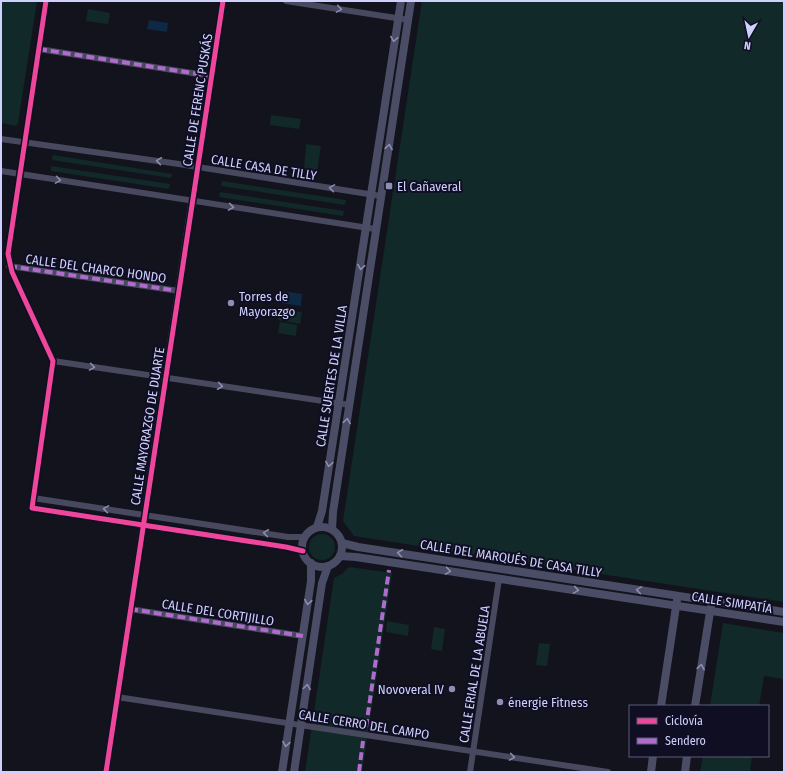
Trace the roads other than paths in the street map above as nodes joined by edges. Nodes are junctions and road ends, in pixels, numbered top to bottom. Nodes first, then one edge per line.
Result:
1 (46, 1) edge
2 (223, 1) edge
3 (286, 1) edge
4 (400, 1) edge
5 (411, 1) edge
6 (398, 18) junction
7 (409, 20) junction
8 (38, 49) junction
9 (211, 76) junction
10 (1, 139) edge
11 (25, 142) junction
12 (198, 167) junction
13 (1, 171) edge
14 (20, 174) junction
15 (370, 194) junction
16 (381, 196) junction
17 (192, 201) junction
18 (365, 228) junction
19 (376, 229) junction
20 (10, 266) junction
21 (179, 291) junction
22 (53, 361) junction
23 (166, 378) junction
24 (339, 403) junction
25 (350, 405) junction
26 (33, 498) junction
27 (144, 515) junction
28 (143, 524) junction
29 (317, 527) junction
30 (332, 529) junction
31 (305, 537) junction
32 (342, 543) junction
33 (303, 552) junction
34 (340, 556) junction
35 (311, 563) junction
36 (328, 566) junction
37 (499, 579) junction
38 (678, 596) junction
39 (711, 601) junction
40 (676, 606) junction
41 (130, 609) junction
42 (710, 610) junction
43 (784, 612) edge
44 (784, 622) edge
45 (303, 636) junction
46 (117, 697) junction
47 (661, 705) edge
48 (695, 705) edge
49 (289, 724) junction
50 (301, 725) junction
51 (473, 751) junction
52 (653, 757) edge
53 (688, 757) edge
54 (106, 772) edge
55 (282, 772) edge
56 (294, 772) edge
57 (470, 772) edge
58 (608, 772) edge
59 (651, 772) edge
60 (685, 772) edge

1 - 8 street
2 - 9 street, CALLE DE FERENC PUSKÁS
3 -> 6 street
4 - 6 main road, CALLE SUERTES DE LA VILLA
5 - 7 main road, CALLE SUERTES DE LA VILLA
6 - 7 street
6 -> 15 main road, CALLE SUERTES DE LA VILLA
16 -> 7 main road, CALLE SUERTES DE LA VILLA
8 - 9 street
8 - 11 street
9 - 12 street, CALLE DE FERENC PUSKÁS
10 - 11 street, CALLE CASA DE TILLY
12 -> 11 street, CALLE CASA DE TILLY
11 - 14 street
15 -> 12 street, CALLE CASA DE TILLY
12 - 17 street, CALLE DE FERENC PUSKÁS
13 - 14 street
14 -> 17 street
14 - 20 street
15 - 16 street, CALLE CASA DE TILLY
15 - 18 main road, CALLE SUERTES DE LA VILLA
16 - 19 main road, CALLE SUERTES DE LA VILLA
17 -> 18 street
17 - 21 street, CALLE MAYORAZGO DE DUARTE
18 - 19 street
18 -> 24 main road, CALLE SUERTES DE LA VILLA
19 - 25 main road, CALLE SUERTES DE LA VILLA
20 - 21 street, CALLE DEL CHARCO HONDO
20 - 22 street
21 - 23 street, CALLE MAYORAZGO DE DUARTE
22 -> 23 street
22 - 26 street
23 -> 24 street
23 - 27 street, CALLE MAYORAZGO DE DUARTE
24 - 25 street
24 -> 29 main road, CALLE SUERTES DE LA VILLA
30 -> 25 main road, CALLE SUERTES DE LA VILLA
27 -> 26 street
26 - 28 street
27 - 28 street, CALLE MAYORAZGO DE DUARTE
31 -> 27 street
28 - 33 street
28 - 41 street, CALLE MAYORAZGO DE DUARTE
29 - 30 main road
29 - 31 main road
30 - 32 main road
31 - 33 main road
32 - 34 main road
38 -> 32 main road, CALLE DEL MARQUÉS DE CASA TILLY
33 - 35 main road
34 - 36 main road
34 -> 37 main road, CALLE DEL MARQUÉS DE CASA TILLY
35 - 36 main road
35 -> 45 main road
50 -> 36 main road
37 -> 40 main road, CALLE DEL MARQUÉS DE CASA TILLY
37 - 51 street, CALLE ERIAL DE LA ABUELA
38 - 39 main road, CALLE SIMPATÍA
38 - 40 main road
39 - 42 main road
39 - 43 main road, CALLE SIMPATÍA
40 - 42 main road, CALLE SIMPATÍA
40 - 47 main road
41 - 45 street, CALLE DEL CORTIJILLO
41 - 46 street, CALLE MAYORAZGO DE DUARTE
42 - 44 main road, CALLE SIMPATÍA
48 -> 42 main road
45 - 49 main road
46 - 49 street, CALLE CERRO DEL CAMPO
46 - 54 street, CALLE MAYORAZGO DE DUARTE
49 - 50 street, CALLE CERRO DEL CAMPO
49 -> 55 main road
50 - 51 street, CALLE CERRO DEL CAMPO
50 - 56 main road
51 - 57 street, CALLE ERIAL DE LA ABUELA
51 -> 58 street, CALLE CERRO DEL CAMPO
52 - 59 main road
53 - 60 main road

